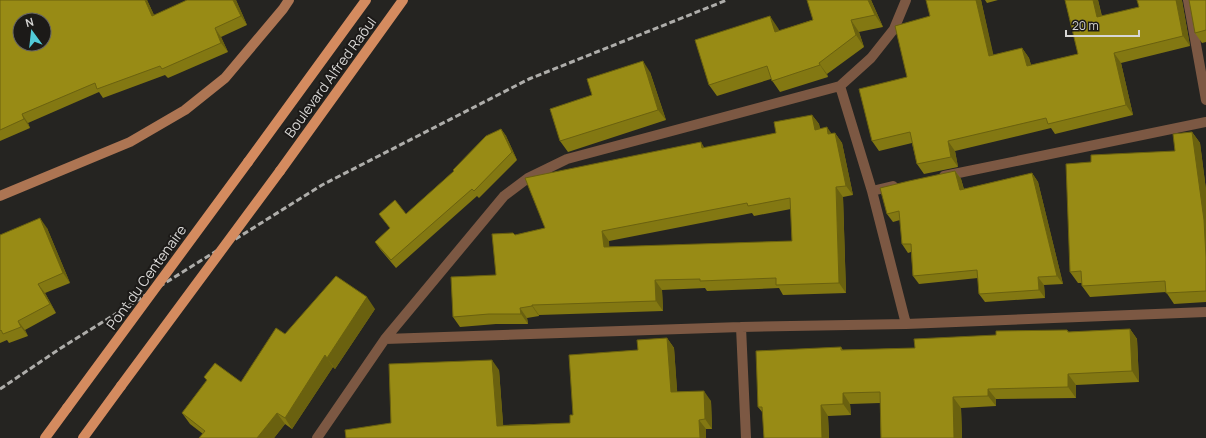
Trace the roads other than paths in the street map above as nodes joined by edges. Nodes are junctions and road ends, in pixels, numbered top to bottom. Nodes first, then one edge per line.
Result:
1 (289, 0) edge
2 (366, 0) edge
3 (403, 0) edge
4 (906, 0) edge
5 (1188, 0) edge
6 (840, 86) junction
7 (1206, 100) edge
8 (1206, 122) edge
9 (248, 162) joint
10 (934, 178) edge
11 (903, 184) edge
12 (872, 191) junction
13 (0, 196) edge
14 (1206, 312) edge
15 (906, 324) junction
16 (741, 327) junction
17 (385, 339) junction
18 (45, 438) edge
19 (83, 438) edge
20 (318, 438) edge
21 (746, 438) edge

1 - 13 main road
2 - 9 main road, Boulevard Alfred Raôul
3 - 19 main road, Boulevard Alfred Raôul, bridge
4 - 6 street
5 - 7 street
6 - 12 street
6 - 17 street
8 - 10 street
9 - 18 main road, Pont du Centenaire, bridge
11 - 12 street
12 - 15 street
14 - 15 street
15 - 16 street
16 - 17 street
16 - 21 street
17 - 20 street

